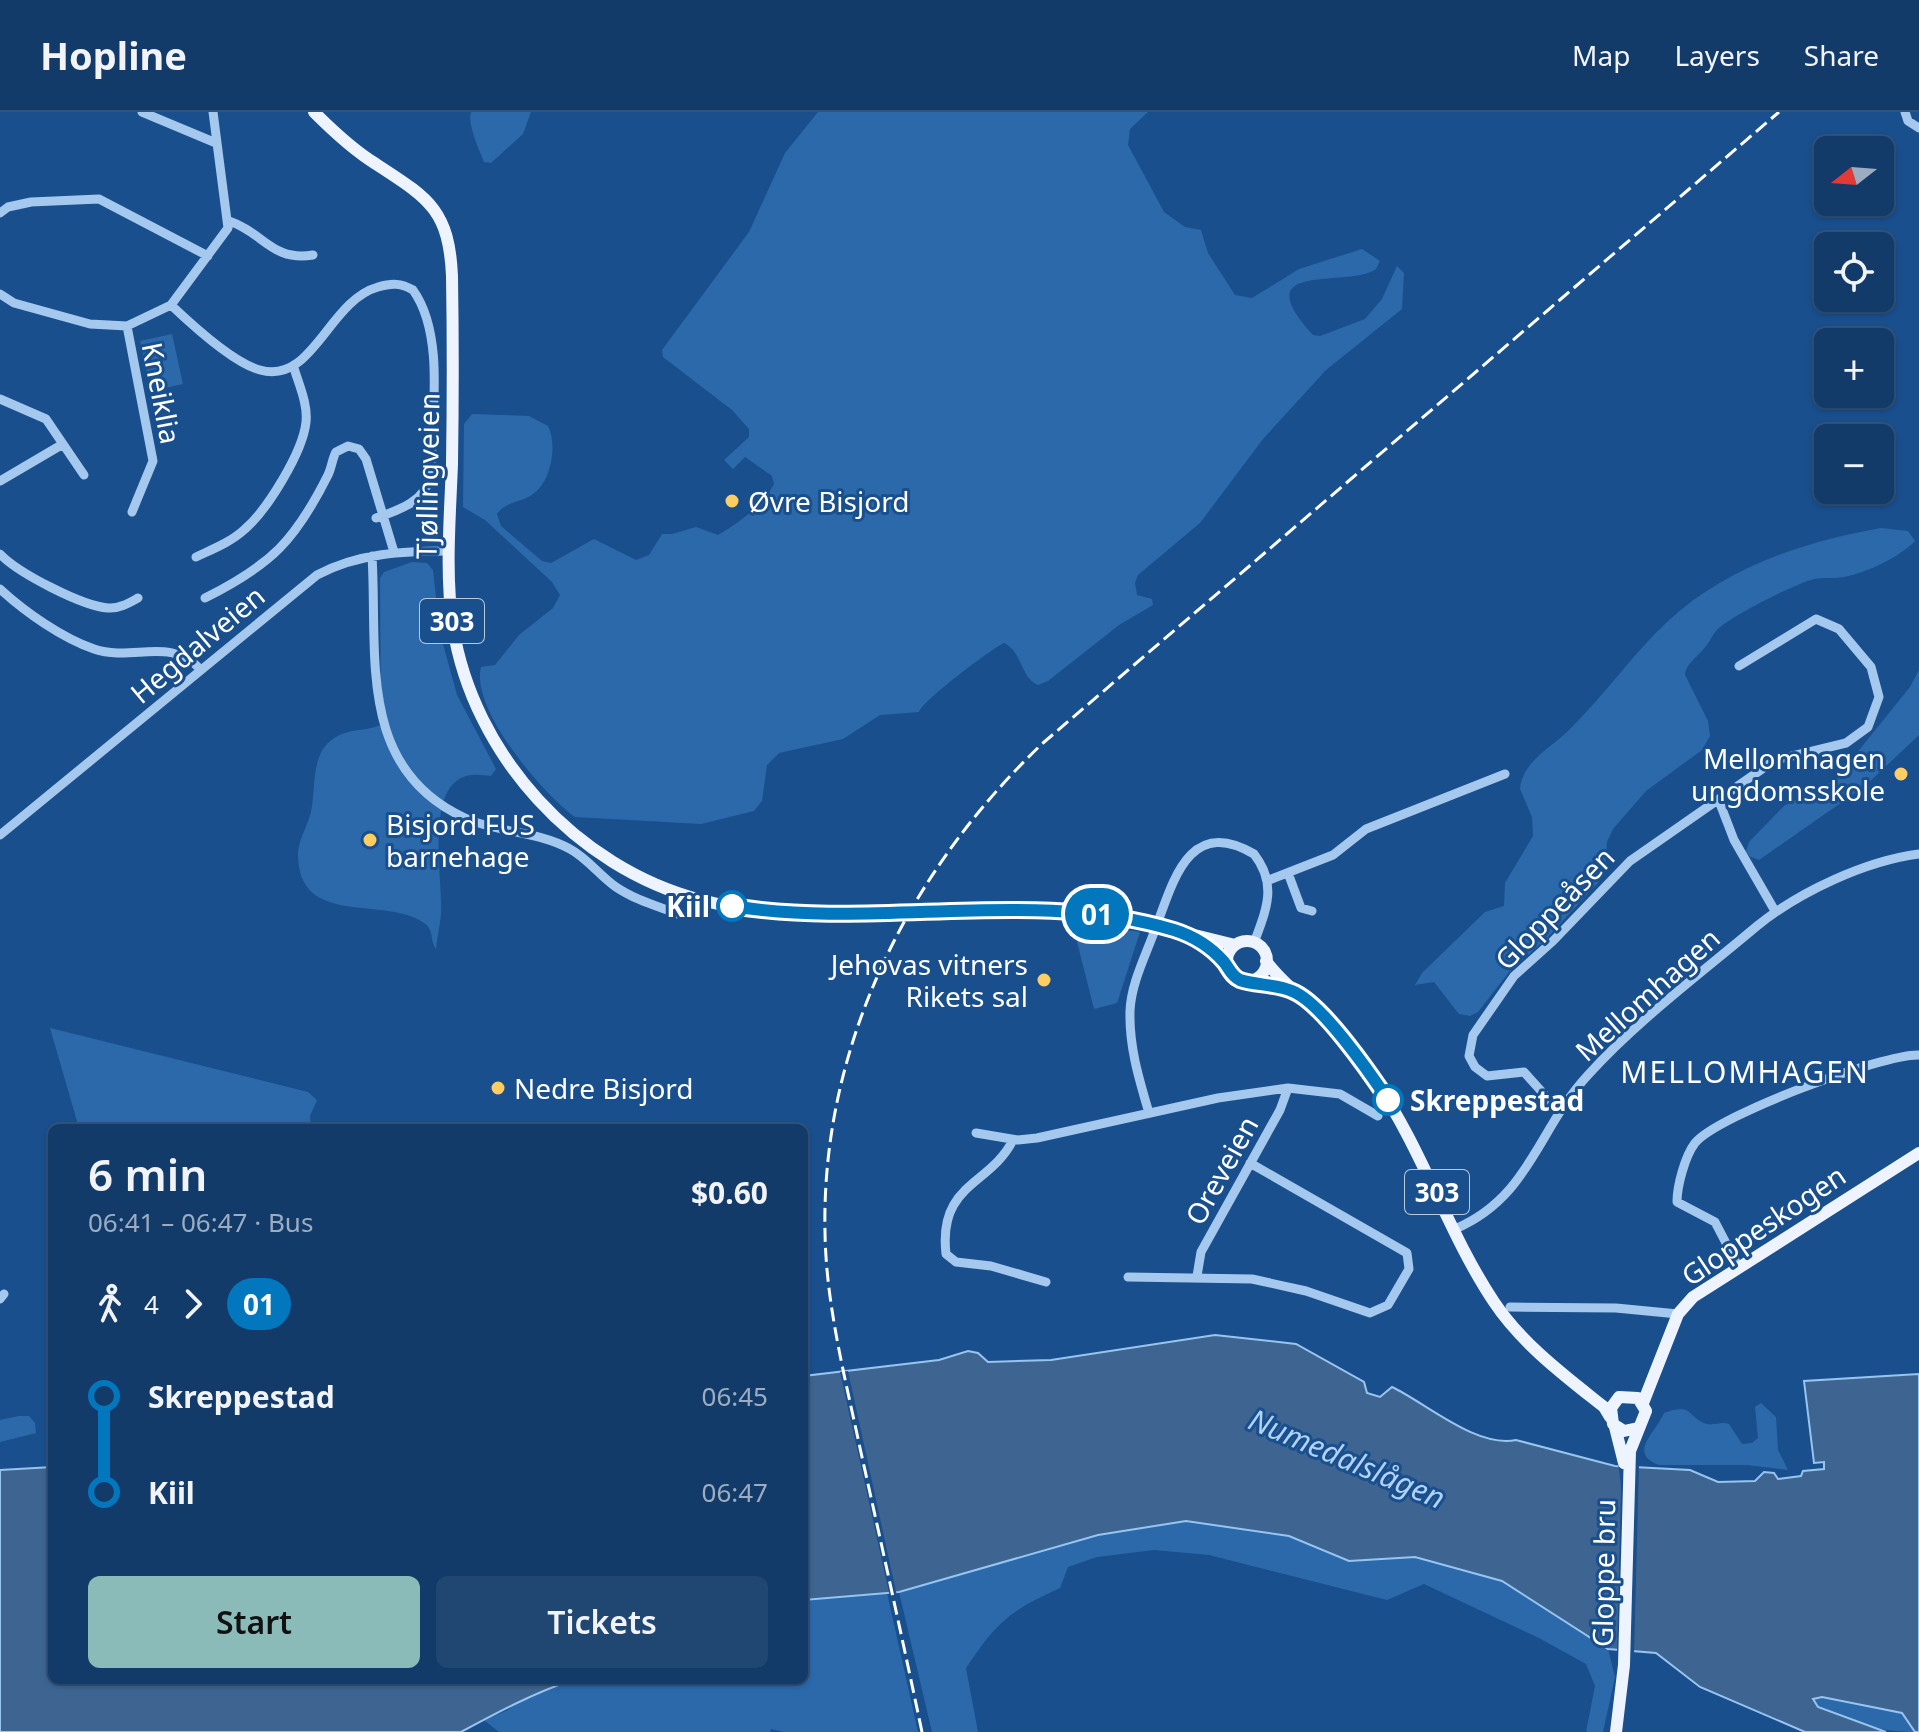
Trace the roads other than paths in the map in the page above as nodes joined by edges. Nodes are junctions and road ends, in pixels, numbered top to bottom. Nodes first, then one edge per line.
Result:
1 (142, 112) edge
2 (213, 112) edge
3 (314, 112) edge
4 (1905, 112) edge
5 (1919, 128) edge
6 (216, 143) junction
7 (0, 213) edge
8 (229, 221) junction
9 (313, 255) dead end
10 (208, 256) junction
11 (0, 294) edge
12 (171, 305) junction
13 (127, 326) junction
14 (294, 368) junction
15 (0, 399) edge
16 (63, 444) junction
17 (84, 475) dead end
18 (0, 481) edge
19 (132, 512) dead end
20 (380, 516) junction
21 (449, 551) junction
22 (394, 552) junction
23 (0, 554) edge
24 (372, 556) junction
25 (196, 557) dead end
26 (0, 589) edge
27 (138, 598) dead end
28 (205, 598) dead end
29 (1739, 666) dead end
30 (200, 669) junction
31 (1505, 774) dead end
32 (1719, 801) junction
33 (0, 835) edge
34 (1919, 854) edge
35 (1288, 873) junction
36 (1269, 880) junction
37 (1312, 911) dead end
38 (1775, 911) junction
39 (678, 914) dead end
40 (1196, 938) junction
41 (1254, 943) junction
42 (1235, 945) junction
43 (1266, 961) junction
44 (1227, 966) junction
45 (1253, 980) junction
46 (1292, 991) junction
47 (1919, 1055) edge
48 (1288, 1088) junction
49 (1560, 1112) junction
50 (1149, 1113) junction
51 (1378, 1116) dead end
52 (976, 1133) dead end
53 (1013, 1140) junction
54 (1918, 1156) edge
55 (1250, 1163) junction
56 (1455, 1229) junction
57 (1738, 1266) junction
58 (1197, 1276) junction
59 (1128, 1277) dead end
60 (1046, 1282) dead end
61 (1510, 1307) dead end
62 (1678, 1314) junction
63 (1658, 1361) junction
64 (1584, 1391) junction
65 (1622, 1396) junction
66 (1643, 1403) junction
67 (1613, 1422) junction
68 (1638, 1428) junction
69 (1626, 1446) junction
70 (1616, 1732) edge

1 - 6 street
2 - 6 street
3 - 21 main road, Tjøllingveien / 303
4 - 5 street
6 - 8 street
7 - 10 street
8 - 9 street
8 - 10 street, Kneiklia
10 - 12 street, Kneiklia
11 - 13 street, Kneiklia
12 - 13 street, Kneiklia
12 - 14 street
13 - 19 street, Kneiklia
14 - 20 street
14 - 25 street
15 - 16 street
16 - 17 street
16 - 18 street
20 - 22 street
20 - 28 street
21 - 22 street, Hegdalveien
21 - 40 main road, Tjøllingveien / 303, bridge
22 - 24 street, Hegdalveien
23 - 27 street
24 - 30 street, Hegdalveien
24 - 39 street
26 - 30 street
29 - 32 street, Gloppeåsen
30 - 33 street, Hegdalveien
31 - 35 street
32 - 38 street
32 - 49 street, Gloppeåsen
34 - 38 street, Mellomhagen
35 - 36 street
35 - 37 street
36 - 41 street
36 - 50 street
38 - 49 street, Mellomhagen
40 - 42 main road, 303
40 - 44 main road, 303
41 - 42 main road, 303
41 - 43 main road, 303
42 - 44 main road
43 - 45 main road
43 - 46 main road, 303
44 - 45 main road, 303
45 - 46 main road, 303
46 - 56 main road, 303
47 - 57 street
48 - 50 street
48 - 51 street
48 - 55 street, Oreveien
49 - 56 street, Mellomhagen
50 - 53 street
52 - 53 street
53 - 60 street
54 - 57 main road, Gloppeskogen
55 - 58 street, Oreveien
55 - 58 street
56 - 64 main road, 303
57 - 62 main road, Gloppeskogen
58 - 59 street
61 - 62 street
62 - 63 main road, Gloppeskogen
63 - 65 main road, Gloppeskogen
63 - 66 main road, Gloppeskogen
64 - 65 main road
64 - 67 main road, 303
65 - 66 main road
65 - 67 main road
66 - 68 main road
67 - 68 main road
67 - 69 main road, 303
68 - 69 main road
69 - 70 main road, Gloppe bru / 303

